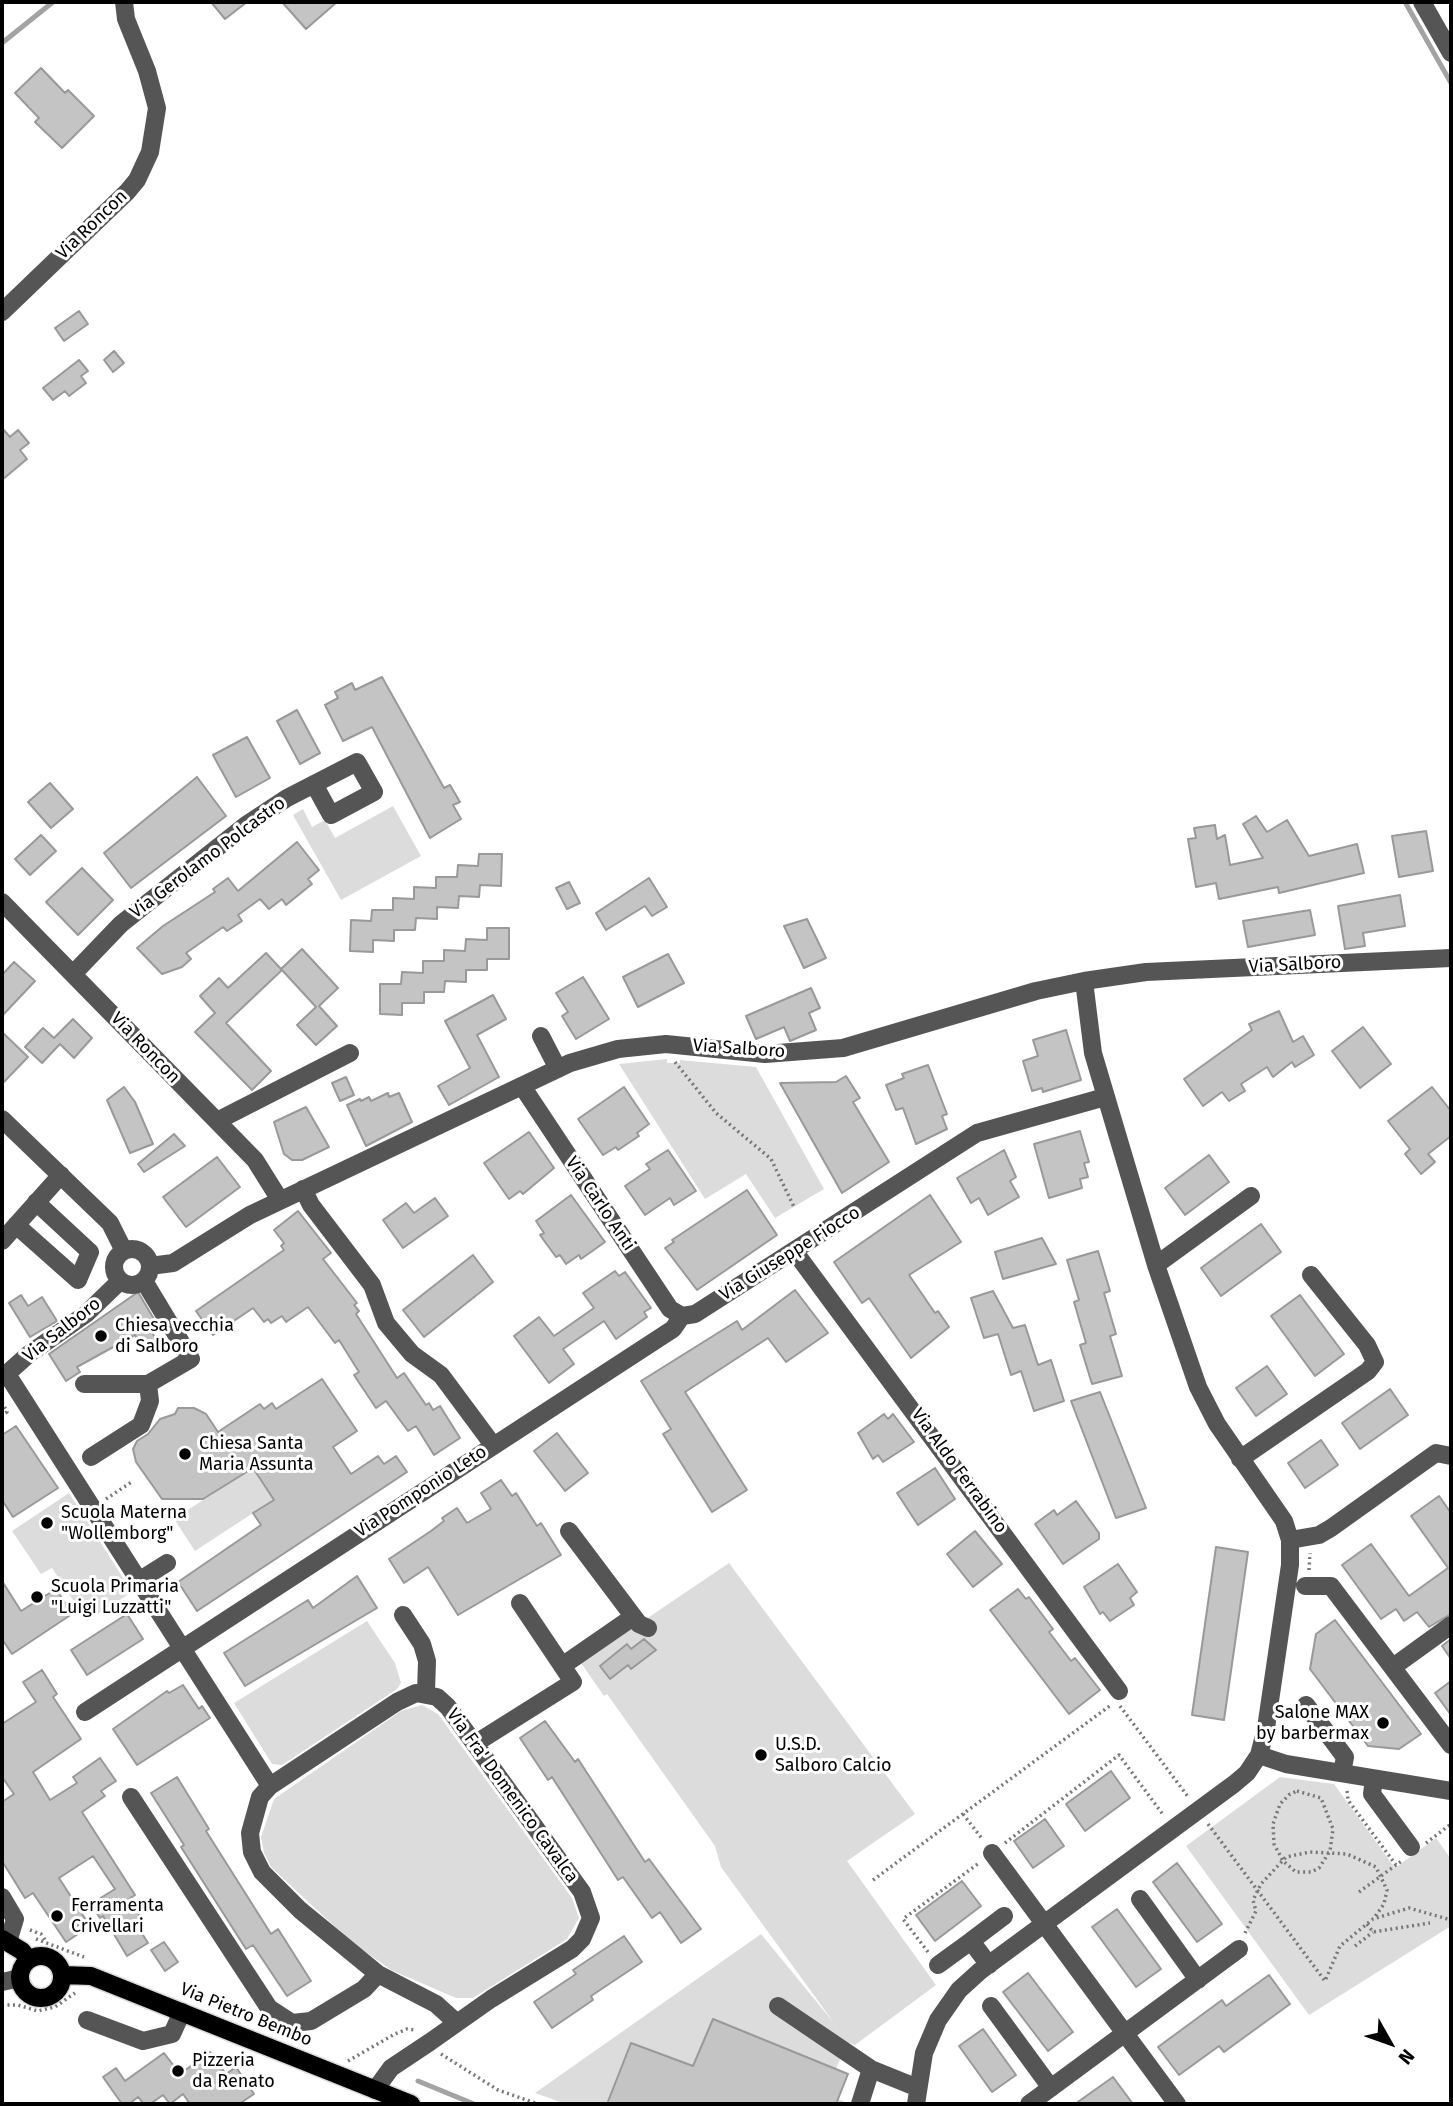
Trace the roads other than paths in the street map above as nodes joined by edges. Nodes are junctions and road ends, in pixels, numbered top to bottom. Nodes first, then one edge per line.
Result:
1 (124, 2) edge
2 (1422, 2) edge
3 (1451, 53) edge
4 (2, 312) edge
5 (314, 784) junction
6 (2, 902) edge
7 (1451, 958) edge
8 (73, 974) junction
9 (1084, 981) junction
10 (541, 1036) dead end
11 (350, 1053) dead end
12 (558, 1069) junction
13 (522, 1086) junction
14 (1105, 1097) junction
15 (2, 1119) edge
16 (216, 1121) junction
17 (61, 1175) junction
18 (303, 1189) junction
19 (1251, 1196) dead end
20 (280, 1200) junction
21 (36, 1202) junction
22 (16, 1225) junction
23 (2, 1241) edge
24 (124, 1251) junction
25 (795, 1252) junction
26 (173, 1263) junction
27 (1156, 1265) junction
28 (1311, 1275) dead end
29 (120, 1281) junction
30 (149, 1281) junction
31 (682, 1316) junction
32 (4, 1376) edge
33 (84, 1384) dead end
34 (148, 1384) junction
35 (494, 1445) junction
36 (1451, 1456) edge
37 (91, 1457) dead end
38 (1240, 1459) junction
39 (569, 1531) dead end
40 (1298, 1539) junction
41 (167, 1563) dead end
42 (140, 1580) junction
43 (1304, 1586) road end
44 (520, 1603) dead end
45 (403, 1615) dead end
46 (633, 1617) junction
47 (1451, 1625) edge
48 (648, 1628) dead end
49 (184, 1648) junction
50 (562, 1665) junction
51 (1393, 1667) junction
52 (426, 1692) junction
53 (1117, 1697) road end
54 (1306, 1706) dead end
55 (86, 1712) dead end
56 (476, 1744) junction
57 (1451, 1745) edge
58 (1259, 1755) junction
59 (1345, 1779) junction
60 (1374, 1779) junction
61 (270, 1786) junction
62 (1451, 1791) edge
63 (131, 1797) dead end
64 (1413, 1850) road end
65 (992, 1853) road end
66 (2, 1897) edge
67 (1140, 1899) dead end
68 (1004, 1916) dead end
69 (1045, 1924) junction
70 (5, 1940) edge
71 (971, 1941) junction
72 (1239, 1949) road end
73 (29, 1960) junction
74 (937, 1965) road end
75 (989, 1965) junction
76 (378, 1974) junction
77 (62, 1975) junction
78 (20, 1978) junction
79 (1198, 1980) junction
80 (2, 1982) edge
81 (778, 2006) dead end
82 (991, 2006) dead end
83 (182, 2012) junction
84 (87, 2020) dead end
85 (457, 2023) junction
86 (1125, 2033) junction
87 (871, 2069) junction
88 (1051, 2088) junction
89 (383, 2096) edge
90 (917, 2096) edge
91 (411, 2104) edge
92 (860, 2104) edge
93 (1029, 2104) edge
94 (1177, 2104) edge

1 - 4 street, Via Roncon
2 - 3 street
5 - 5 street, Via Gerolamo Polcastro
5 - 8 street, Via Gerolamo Polcastro
6 - 8 street, Via Roncon
7 - 9 street, Via Salboro
8 - 16 street, Via Roncon
9 - 12 street, Via Salboro
9 - 14 street
10 - 12 street
11 - 16 street
12 - 13 street, Via Salboro
13 - 18 street, Via Salboro
13 - 31 street, Via Carlo Anti
14 - 25 street, Via Giuseppe Fiocco
14 - 27 street
15 - 17 street
16 - 20 street, Via Roncon
17 - 21 street
17 - 24 street
18 - 20 street, Via Salboro
18 - 35 street, Via Pomponio Leto
19 - 27 street
20 - 26 street, Via Salboro
21 - 22 street
21 - 22 street
22 - 23 street
24 - 29 street
24 - 30 street
25 - 31 street, Via Giuseppe Fiocco
25 - 53 street, Via Aldo Ferrabino
26 - 30 street, Via Salboro
26 - 30 street
27 - 38 street
28 - 38 street
29 - 30 street, Via Salboro
29 - 32 street, Via Salboro
30 - 34 street
31 - 35 street, Via Giuseppe Fiocco
32 - 42 street
33 - 34 street
34 - 37 street
35 - 49 street, Via Pomponio Leto
36 - 40 street
38 - 40 street
39 - 46 street
40 - 58 street
41 - 42 street
42 - 49 street
43 - 51 street
44 - 50 street
45 - 52 street
46 - 48 street
46 - 50 street
47 - 51 street
49 - 55 street, Via Pomponio Leto
49 - 61 street
50 - 56 street
51 - 57 street
52 - 56 street, Via Fra' Domenico Cavalca
52 - 61 street
54 - 59 street
56 - 85 street, Via Fra' Domenico Cavalca
58 - 59 street
58 - 69 street
59 - 60 street
60 - 62 street
60 - 64 street
61 - 76 street
63 - 76 street
65 - 69 street
66 - 70 street
67 - 79 street
68 - 71 street
69 - 75 street
69 - 86 street
70 - 73 main road
71 - 74 street
71 - 75 street
72 - 79 street
73 - 77 main road
73 - 78 main road
75 - 90 street
76 - 85 street
77 - 78 main road
77 - 83 main road, Via Pietro Bembo
78 - 80 street
79 - 86 street
81 - 87 street
82 - 88 street
83 - 84 street
83 - 89 main road, Via Pietro Bembo
85 - 89 street, Via Fra' Domenico Cavalca
86 - 88 street
86 - 94 street
87 - 90 street
87 - 92 street
88 - 93 street
89 - 91 main road, Via Pietro Bembo

